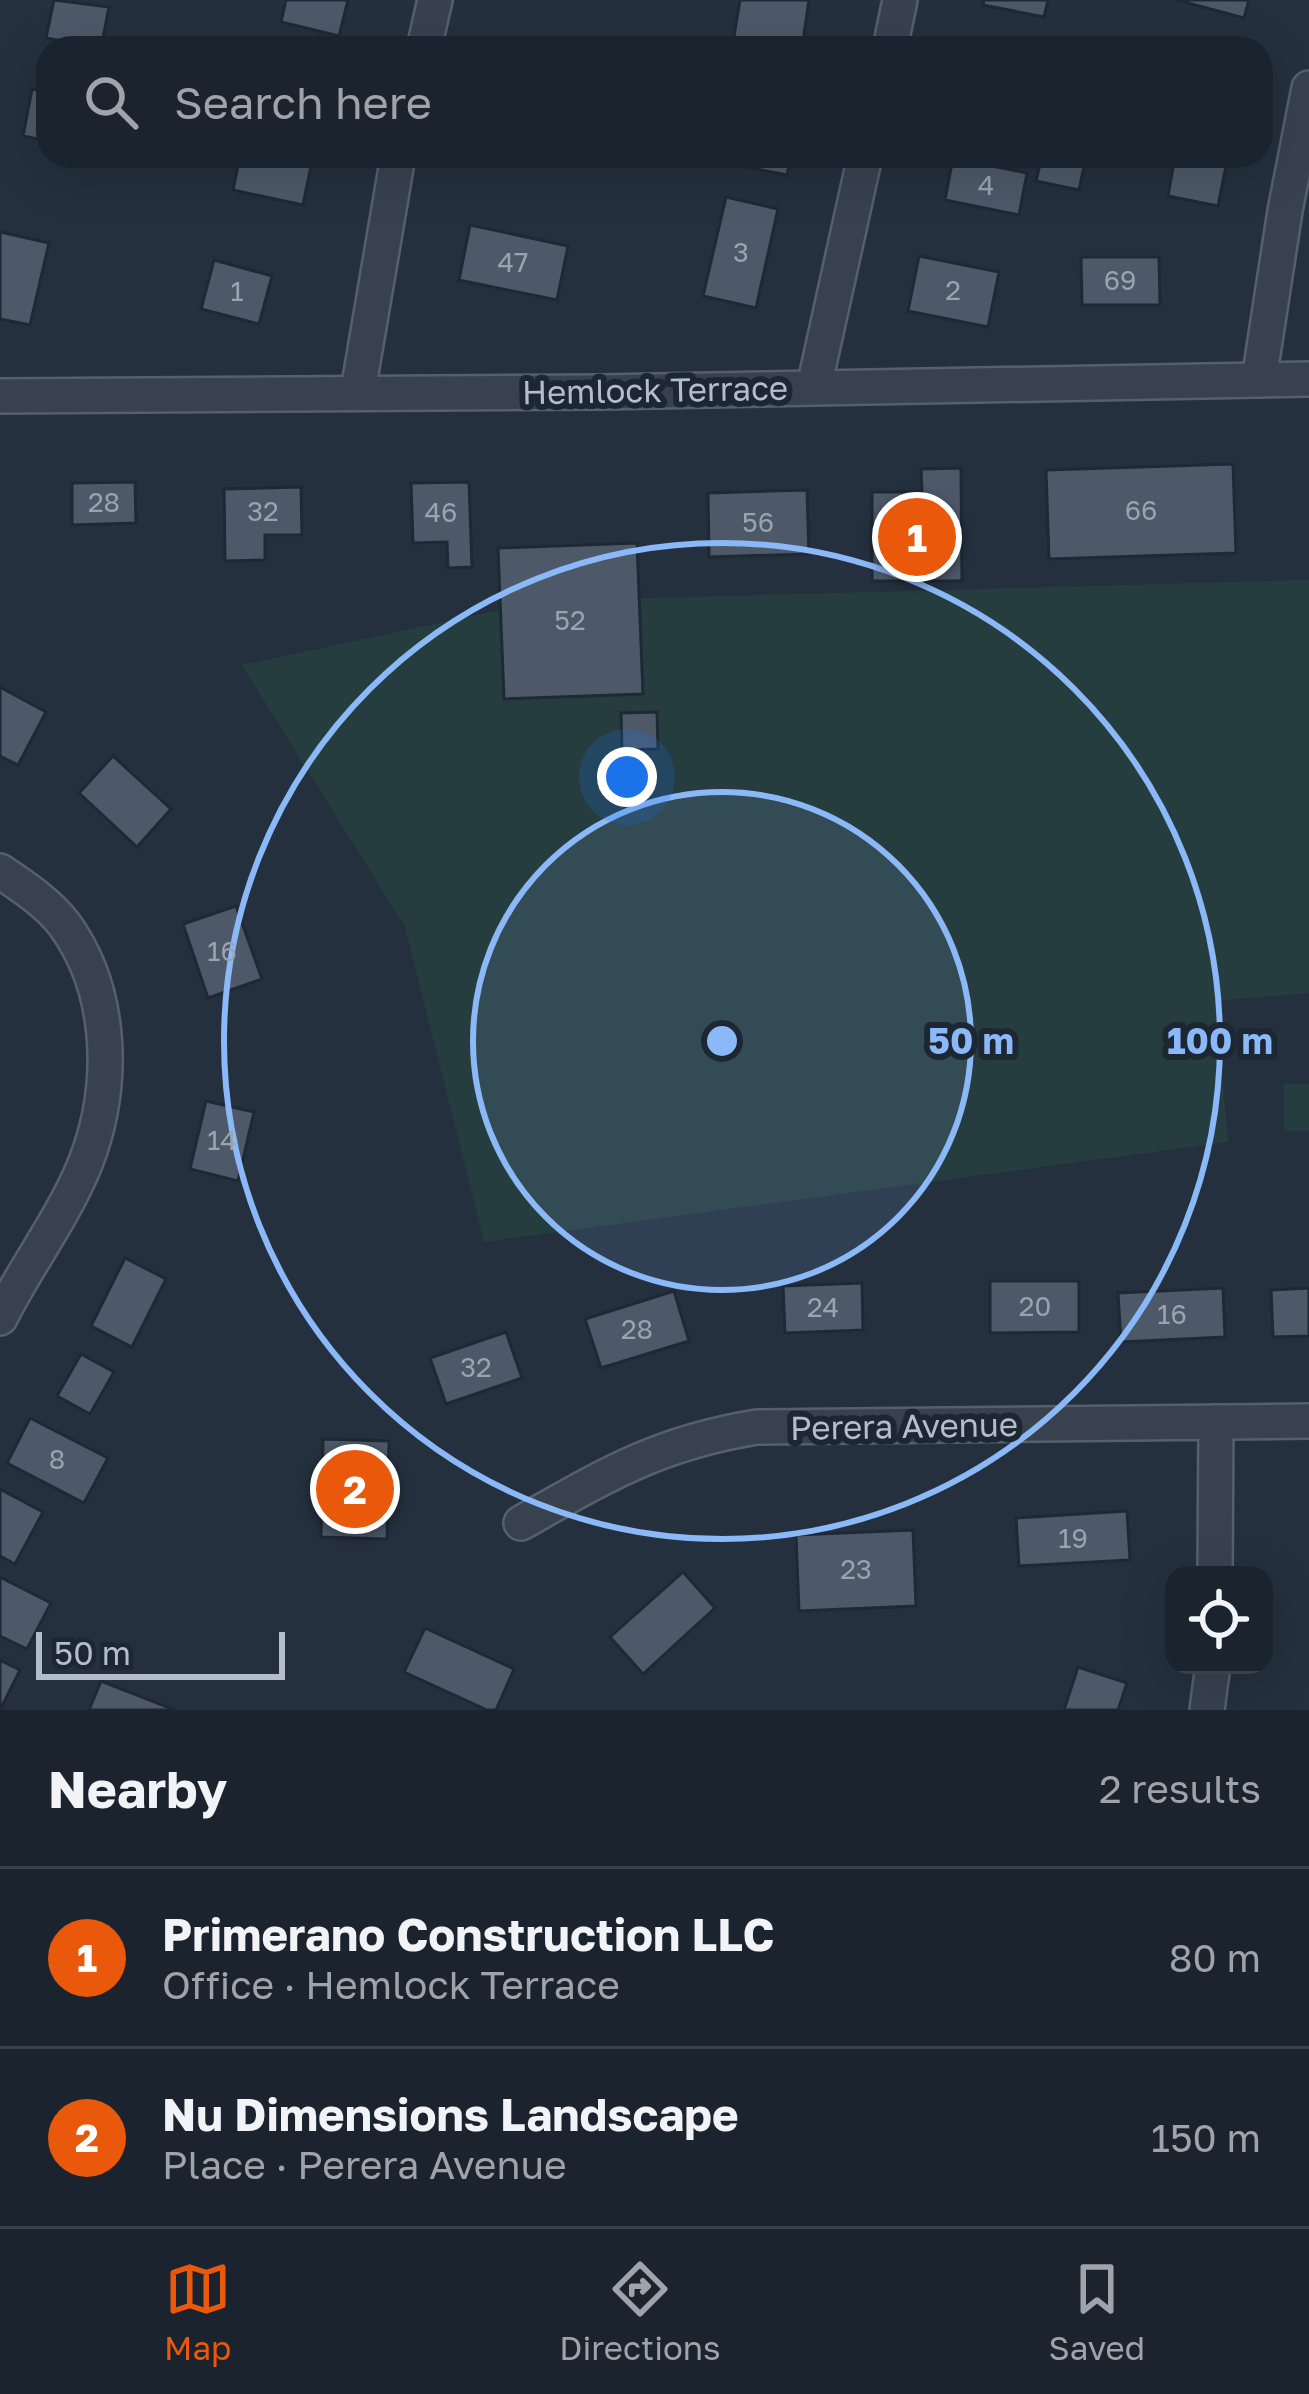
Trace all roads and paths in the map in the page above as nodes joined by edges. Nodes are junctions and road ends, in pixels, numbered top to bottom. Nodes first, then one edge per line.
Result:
1 (435, 0) edge
2 (901, 0) edge
3 (427, 36) edge
4 (893, 36) edge
5 (1309, 88) edge
6 (396, 168) edge
7 (863, 168) edge
8 (1259, 380) junction
9 (1309, 380) edge
10 (814, 387) junction
11 (358, 391) junction
12 (0, 396) edge
13 (0, 871) edge
14 (0, 1318) edge
15 (1309, 1421) edge
16 (1216, 1422) junction
17 (521, 1523) dead end
18 (1214, 1566) edge
19 (1212, 1674) edge
20 (1207, 1710) edge

1 - 3 street
2 - 4 street
5 - 8 street
6 - 11 street
7 - 10 street
8 - 9 street, Hemlock Terrace
8 - 10 street, Hemlock Terrace
10 - 11 street, Hemlock Terrace
11 - 12 street, Hemlock Terrace
13 - 14 street
15 - 16 street, Perera Avenue
16 - 17 street, Perera Avenue
16 - 18 street
19 - 20 street

